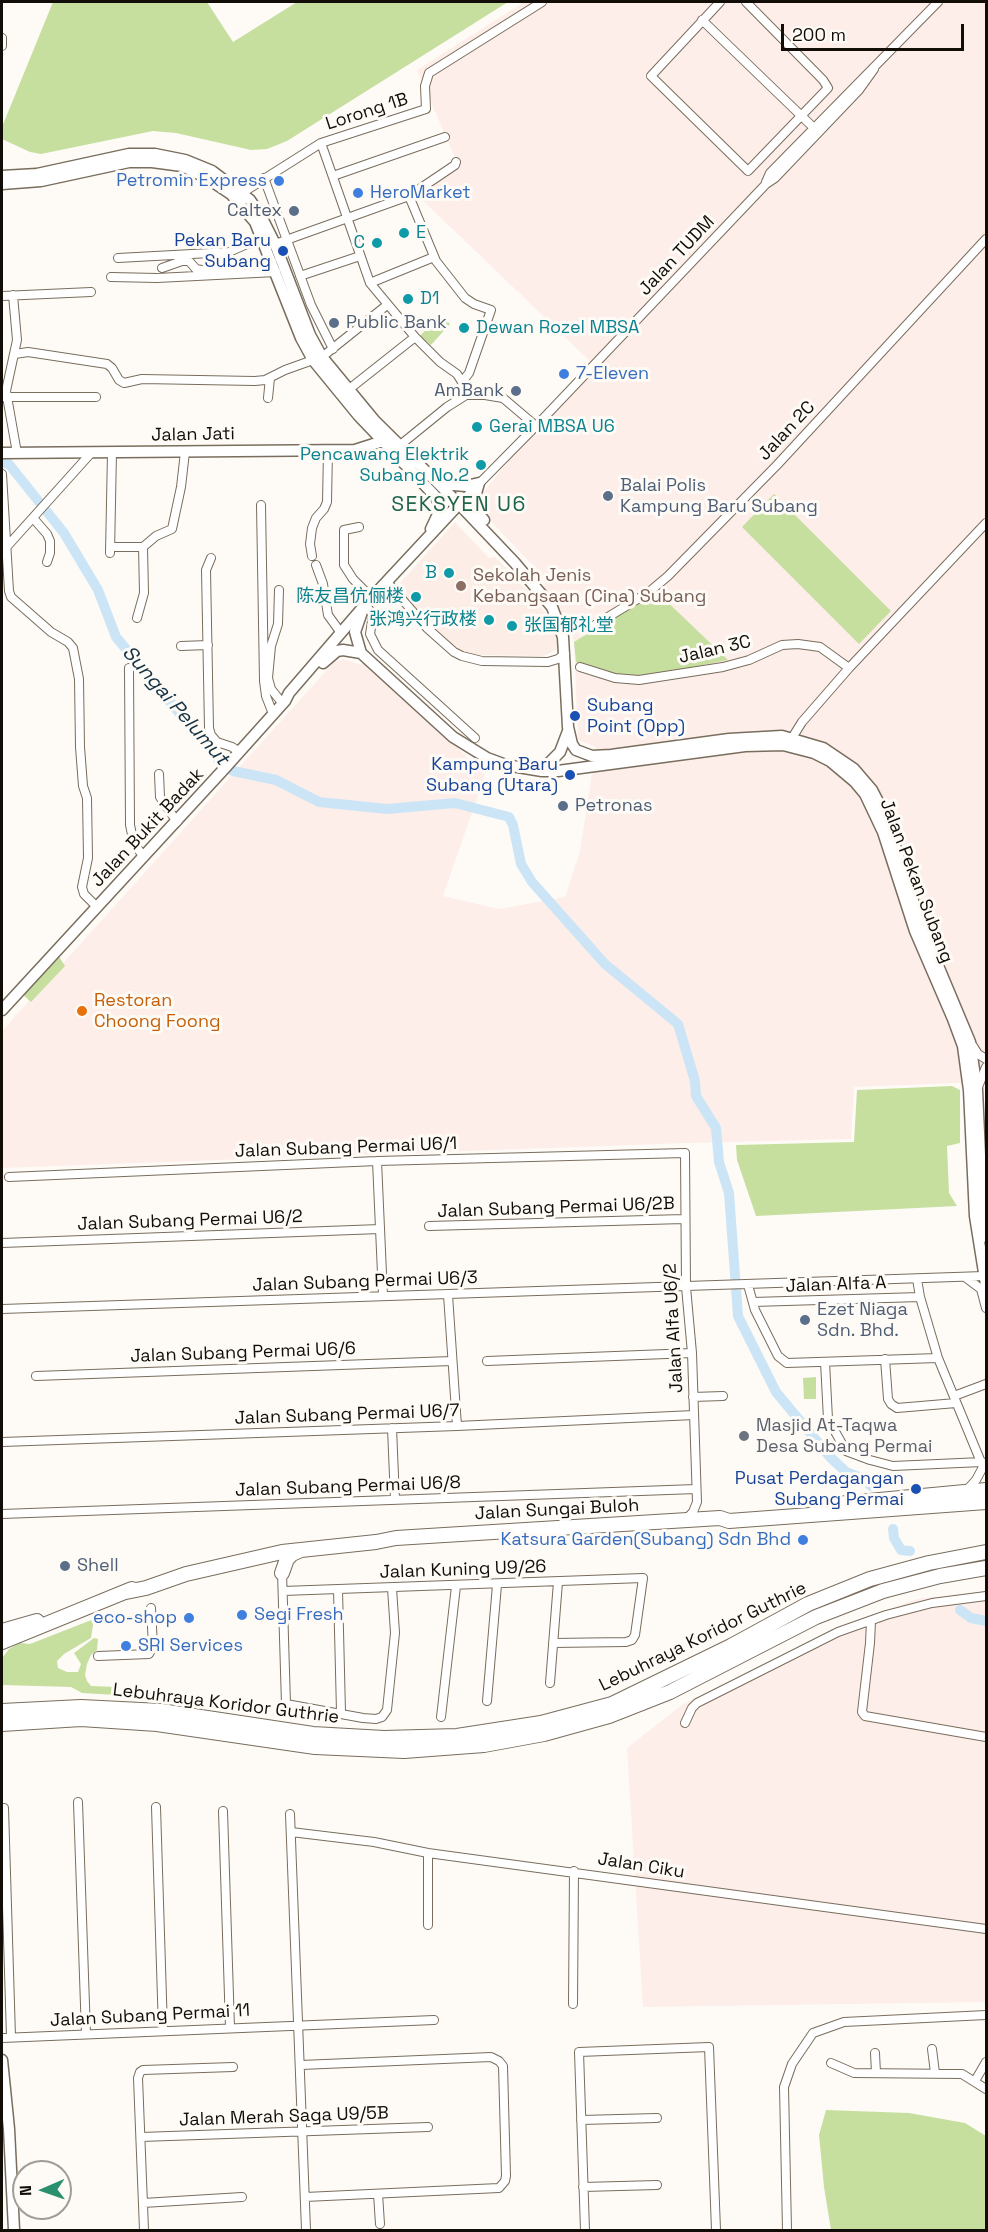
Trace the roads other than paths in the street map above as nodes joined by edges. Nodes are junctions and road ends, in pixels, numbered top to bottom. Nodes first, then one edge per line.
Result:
1 (542, 2) edge
2 (720, 2) edge
3 (746, 2) edge
4 (938, 2) edge
5 (702, 20) junction
6 (2, 38) edge
7 (2, 46) edge
8 (802, 116) junction
9 (816, 130) junction
10 (445, 137) dead end
11 (321, 142) junction
12 (456, 162) dead end
13 (2, 176) edge
14 (333, 176) junction
15 (264, 178) junction
16 (2, 184) edge
17 (242, 193) junction
18 (409, 196) junction
19 (347, 218) junction
20 (987, 238) edge
21 (287, 240) junction
22 (270, 243) junction
23 (360, 256) junction
24 (434, 257) junction
25 (118, 258) dead end
26 (274, 267) junction
27 (162, 268) dead end
28 (300, 276) junction
29 (111, 277) dead end
30 (370, 283) junction
31 (91, 292) dead end
32 (13, 295) junction
33 (2, 296) edge
34 (387, 305) junction
35 (415, 337) junction
36 (333, 349) junction
37 (15, 354) junction
38 (318, 359) junction
39 (11, 365) junction
40 (2, 366) edge
41 (270, 378) junction
42 (462, 382) junction
43 (348, 390) junction
44 (466, 395) junction
45 (4, 397) edge
46 (96, 397) dead end
47 (268, 398) dead end
48 (536, 426) junction
49 (373, 431) junction
50 (383, 441) junction
51 (399, 446) junction
52 (364, 448) junction
53 (328, 450) junction
54 (112, 452) junction
55 (185, 452) junction
56 (2, 453) edge
57 (17, 453) junction
58 (92, 453) junction
59 (412, 459) junction
60 (2, 474) edge
61 (479, 483) junction
62 (459, 504) junction
63 (261, 506) dead end
64 (33, 519) junction
65 (473, 519) junction
66 (444, 520) junction
67 (987, 523) edge
68 (359, 527) dead end
69 (426, 539) junction
70 (497, 544) junction
71 (143, 547) junction
72 (4, 549) edge
73 (312, 556) dead end
74 (211, 558) dead end
75 (47, 562) dead end
76 (316, 565) dead end
77 (387, 582) junction
78 (279, 590) dead end
79 (367, 602) junction
80 (137, 618) dead end
81 (595, 625) dead end
82 (341, 633) junction
83 (208, 645) junction
84 (181, 646) dead end
85 (361, 653) junction
86 (565, 654) junction
87 (129, 668) dead end
88 (580, 668) dead end
89 (849, 668) junction
90 (284, 702) junction
91 (273, 714) junction
92 (568, 727) junction
93 (475, 738) dead end
94 (792, 738) junction
95 (240, 752) junction
96 (534, 770) junction
97 (159, 774) dead end
98 (177, 822) junction
99 (144, 857) junction
100 (97, 907) junction
101 (2, 1010) edge
102 (970, 1042) junction
103 (987, 1059) edge
104 (987, 1066) edge
105 (977, 1090) junction
106 (685, 1153) joint
107 (377, 1161) junction
108 (9, 1177) dead end
109 (684, 1219) junction
110 (429, 1226) dead end
111 (380, 1229) junction
112 (987, 1237) edge
113 (2, 1244) edge
114 (965, 1277) junction
115 (917, 1279) junction
116 (985, 1281) edge
117 (745, 1285) junction
118 (686, 1287) junction
119 (448, 1295) junction
120 (383, 1296) junction
121 (920, 1297) junction
122 (753, 1302) junction
123 (987, 1308) edge
124 (2, 1310) edge
125 (692, 1353) junction
126 (938, 1358) junction
127 (885, 1359) junction
128 (452, 1361) junction
129 (487, 1361) dead end
130 (825, 1362) junction
131 (36, 1376) dead end
132 (987, 1384) edge
133 (723, 1396) dead end
134 (693, 1397) junction
135 (955, 1400) junction
136 (694, 1415) junction
137 (457, 1426) junction
138 (392, 1428) junction
139 (2, 1442) edge
140 (982, 1462) junction
141 (696, 1489) junction
142 (987, 1490) edge
143 (965, 1492) junction
144 (395, 1500) junction
145 (697, 1502) junction
146 (987, 1502) edge
147 (2, 1514) edge
148 (717, 1519) junction
149 (685, 1520) junction
150 (396, 1538) junction
151 (281, 1547) junction
152 (306, 1549) junction
153 (987, 1552) edge
154 (255, 1557) junction
155 (987, 1568) edge
156 (282, 1573) junction
157 (558, 1582) junction
158 (496, 1584) junction
159 (456, 1586) junction
160 (392, 1588) junction
161 (338, 1590) junction
162 (126, 1592) junction
163 (283, 1592) junction
164 (987, 1596) edge
165 (97, 1604) junction
166 (151, 1608) dead end
167 (871, 1620) junction
168 (3, 1632) edge
169 (553, 1643) junction
170 (98, 1656) dead end
171 (550, 1683) dead end
172 (488, 1701) dead end
173 (2, 1711) edge
174 (341, 1713) junction
175 (441, 1717) dead end
176 (685, 1722) dead end
177 (2, 1724) edge
178 (987, 1737) edge
179 (78, 1802) dead end
180 (156, 1807) dead end
181 (4, 1808) dead end
182 (223, 1811) dead end
183 (290, 1814) dead end
184 (291, 1832) junction
185 (428, 1853) junction
186 (574, 1872) junction
187 (428, 1925) dead end
188 (987, 1929) edge
189 (573, 2004) dead end
190 (987, 2015) edge
191 (434, 2020) dead end
192 (299, 2024) junction
193 (230, 2027) junction
194 (163, 2030) junction
195 (86, 2034) junction
196 (11, 2037) junction
197 (2, 2038) edge
198 (932, 2049) dead end
199 (875, 2053) dead end
200 (2, 2060) edge
201 (987, 2062) edge
202 (831, 2063) dead end
203 (301, 2065) junction
204 (233, 2067) dead end
205 (876, 2073) junction
206 (935, 2073) junction
207 (975, 2081) junction
208 (987, 2089) edge
209 (657, 2118) dead end
210 (581, 2120) junction
211 (428, 2127) dead end
212 (303, 2131) junction
213 (141, 2137) junction
214 (657, 2185) dead end
215 (583, 2187) junction
216 (378, 2194) junction
217 (242, 2197) dead end
218 (305, 2197) junction
219 (143, 2203) junction
220 (380, 2224) dead end
221 (14, 2230) edge
222 (144, 2230) edge
223 (306, 2230) edge
224 (585, 2230) edge
225 (716, 2230) edge
226 (787, 2230) edge

1 - 11 street, Lorong 1B
2 - 5 street
3 - 8 street
4 - 9 street, Jalan TUDM
5 - 8 street
5 - 8 street
6 - 7 street
8 - 9 street
9 - 48 street, Jalan TUDM
10 - 14 street
11 - 14 street
11 - 15 street, Lorong 1B
12 - 18 street
13 - 17 main road, Jalan Pekan Subang
14 - 19 street
15 - 17 street, Lorong 1B
15 - 21 street
16 - 22 main road, Jalan Pekan Subang
17 - 22 main road, Jalan Pekan Subang
18 - 19 street
18 - 24 street
19 - 21 street
19 - 23 street
20 - 81 street, Jalan 2C
21 - 22 street
21 - 28 street
22 - 25 street
22 - 26 main road, Jalan Pekan Subang
22 - 38 main road, Jalan Pekan Subang
23 - 28 street
23 - 30 street
24 - 30 street
24 - 42 street
26 - 27 street
26 - 29 street
26 - 38 main road, Jalan Pekan Subang
28 - 36 street
30 - 34 street
31 - 32 street
32 - 33 street
32 - 37 street
34 - 35 street
34 - 36 street
35 - 42 street
35 - 43 street
36 - 38 street
37 - 39 street
37 - 41 street
38 - 41 street
38 - 43 main road, Jalan Pekan Subang
38 - 49 main road, Jalan Pekan Subang
39 - 40 street
39 - 45 street
41 - 47 street
42 - 44 street
43 - 51 main road, Jalan Pekan Subang
44 - 48 street
44 - 51 street
45 - 46 street
45 - 57 street
48 - 61 street, Jalan TUDM
49 - 50 main road, Jalan Pekan Subang
49 - 52 main road
50 - 52 main road, Jalan Jati
50 - 69 main road, Jalan Pekan Subang
51 - 59 main road, Jalan Pekan Subang
52 - 53 main road, Jalan Jati
53 - 55 main road, Jalan Jati
53 - 73 street
54 - 55 main road, Jalan Jati
54 - 58 main road, Jalan Jati
54 - 71 street
55 - 71 street
56 - 57 main road, Jalan Jati
57 - 58 main road, Jalan Jati
58 - 64 street
59 - 61 main road
59 - 62 main road, Jalan Pekan Subang
60 - 72 street
61 - 62 street, Jalan TUDM
61 - 70 main road
62 - 65 main road, Jalan Pekan Subang
62 - 66 main road, Jalan Bukit Badak
63 - 91 street
64 - 72 street
64 - 75 street
65 - 66 main road
65 - 70 main road, Jalan Pekan Subang
66 - 69 main road, Jalan Bukit Badak
67 - 89 street
68 - 79 street
69 - 77 main road, Jalan Bukit Badak
70 - 86 main road, Jalan Pekan Subang
71 - 80 street
72 - 100 street
74 - 83 street
76 - 82 street
77 - 79 main road, Jalan Bukit Badak
77 - 86 street
78 - 90 street
79 - 82 main road, Jalan Bukit Badak
79 - 85 main road
79 - 93 street
82 - 90 main road, Jalan Bukit Badak
83 - 84 street
83 - 95 street
85 - 90 main road
85 - 96 main road, Jalan Pekan Subang
86 - 92 main road, Jalan Pekan Subang
87 - 99 street
88 - 89 street, Jalan 3C
89 - 94 street
90 - 91 main road, Jalan Bukit Badak
91 - 95 main road, Jalan Bukit Badak
92 - 94 main road, Jalan Pekan Subang
92 - 96 main road, Jalan Pekan Subang
94 - 102 main road, Jalan Pekan Subang
95 - 98 main road, Jalan Bukit Badak
96 - 116 main road, Jalan Pekan Subang
97 - 98 street
98 - 99 main road, Jalan Bukit Badak
99 - 100 main road, Jalan Bukit Badak
100 - 101 main road, Jalan Bukit Badak
102 - 103 street
102 - 105 main road, Jalan Pekan Subang
104 - 105 street
105 - 112 main road, Jalan Pekan Subang
106 - 107 street, Jalan Subang Permai U6/1
106 - 109 street, Jalan Alfa U6/2
107 - 108 street, Jalan Subang Permai U6/1
107 - 111 street
109 - 110 street, Jalan Subang Permai U6/2B
109 - 118 street, Jalan Alfa U6/2
111 - 113 street, Jalan Subang Permai U6/2
111 - 120 street
114 - 115 street
114 - 116 street
114 - 123 street
115 - 117 street
115 - 121 street
117 - 118 street, Jalan Subang Permai U6/3
117 - 122 street
118 - 119 street, Jalan Subang Permai U6/3
118 - 125 street, Jalan Alfa U6/2
119 - 120 street, Jalan Subang Permai U6/3
119 - 128 street
120 - 124 street, Jalan Subang Permai U6/3
121 - 122 street, Jalan Alfa A
121 - 126 street
122 - 130 street
125 - 129 street
125 - 134 street, Jalan Alfa U6/2
126 - 127 street
126 - 135 street
127 - 130 street
127 - 135 street
128 - 131 street, Jalan Subang Permai U6/6
128 - 137 street
130 - 140 street
132 - 135 street
133 - 134 street
134 - 136 street, Jalan Alfa U6/2
135 - 140 street
136 - 137 street, Jalan Subang Permai U6/7
136 - 141 street, Jalan Alfa U6/2
137 - 138 street, Jalan Subang Permai U6/7
138 - 139 street, Jalan Subang Permai U6/7
138 - 144 street
140 - 143 street
141 - 144 street, Jalan Subang Permai U6/8
141 - 145 street, Jalan Alfa U6/2
142 - 143 highway, Jalan Sungai Buloh
143 - 148 highway, Jalan Sungai Buloh
144 - 147 street, Jalan Subang Permai U6/8
145 - 148 street
145 - 149 street
146 - 148 highway, Jalan Sungai Buloh
148 - 149 highway, Jalan Sungai Buloh
149 - 150 highway, Jalan Sungai Buloh
150 - 151 highway, Jalan Sungai Buloh
150 - 152 highway, Jalan Sungai Buloh
151 - 152 highway, Jalan Sungai Buloh
151 - 154 highway, Jalan Sungai Buloh
151 - 156 street
151 - 162 highway, Jalan Sungai Buloh
152 - 156 highway
153 - 173 highway, Lebuhraya Koridor Guthrie
154 - 156 highway
154 - 162 highway, Jalan Sungai Buloh
155 - 177 highway, Lebuhraya Koridor Guthrie
156 - 163 street
157 - 158 street, Jalan Kuning U9/26
157 - 169 street
157 - 169 street, Jalan Kuning U9/26
158 - 159 street, Jalan Kuning U9/26
158 - 172 street
159 - 160 street, Jalan Kuning U9/26
159 - 175 street
160 - 161 street, Jalan Kuning U9/26
160 - 174 street
161 - 163 street, Jalan Kuning U9/26
161 - 174 street
162 - 165 highway, Jalan Sungai Buloh
163 - 174 street
164 - 167 street
165 - 168 highway, Jalan Sungai Buloh
165 - 168 highway, Jalan Sungai Buloh
166 - 170 street
167 - 176 street
167 - 178 street
169 - 171 street
179 - 195 street
180 - 194 street
181 - 196 street
182 - 193 street
183 - 184 street
184 - 185 street, Jalan Ciku
184 - 192 street
185 - 186 street, Jalan Ciku
185 - 187 street
186 - 188 street, Jalan Ciku
186 - 189 street
190 - 226 street
191 - 192 street, Jalan Subang Permai 11
192 - 193 street, Jalan Subang Permai 11
192 - 203 street
193 - 194 street, Jalan Subang Permai 11
194 - 195 street, Jalan Subang Permai 11
195 - 196 street, Jalan Subang Permai 11
196 - 197 street, Jalan Subang Permai 11
198 - 206 street
199 - 205 street
200 - 221 main road
201 - 207 street
202 - 205 street
203 - 212 street
203 - 216 street
204 - 213 street
205 - 206 street
206 - 207 street
207 - 208 street
209 - 210 street
210 - 215 street
210 - 225 street
211 - 212 street, Jalan Merah Saga U9/5B
212 - 213 street, Jalan Merah Saga U9/5B
212 - 218 street
213 - 219 street
214 - 215 street
215 - 224 street
216 - 218 street
216 - 220 street
217 - 219 street
218 - 223 street
219 - 222 street

